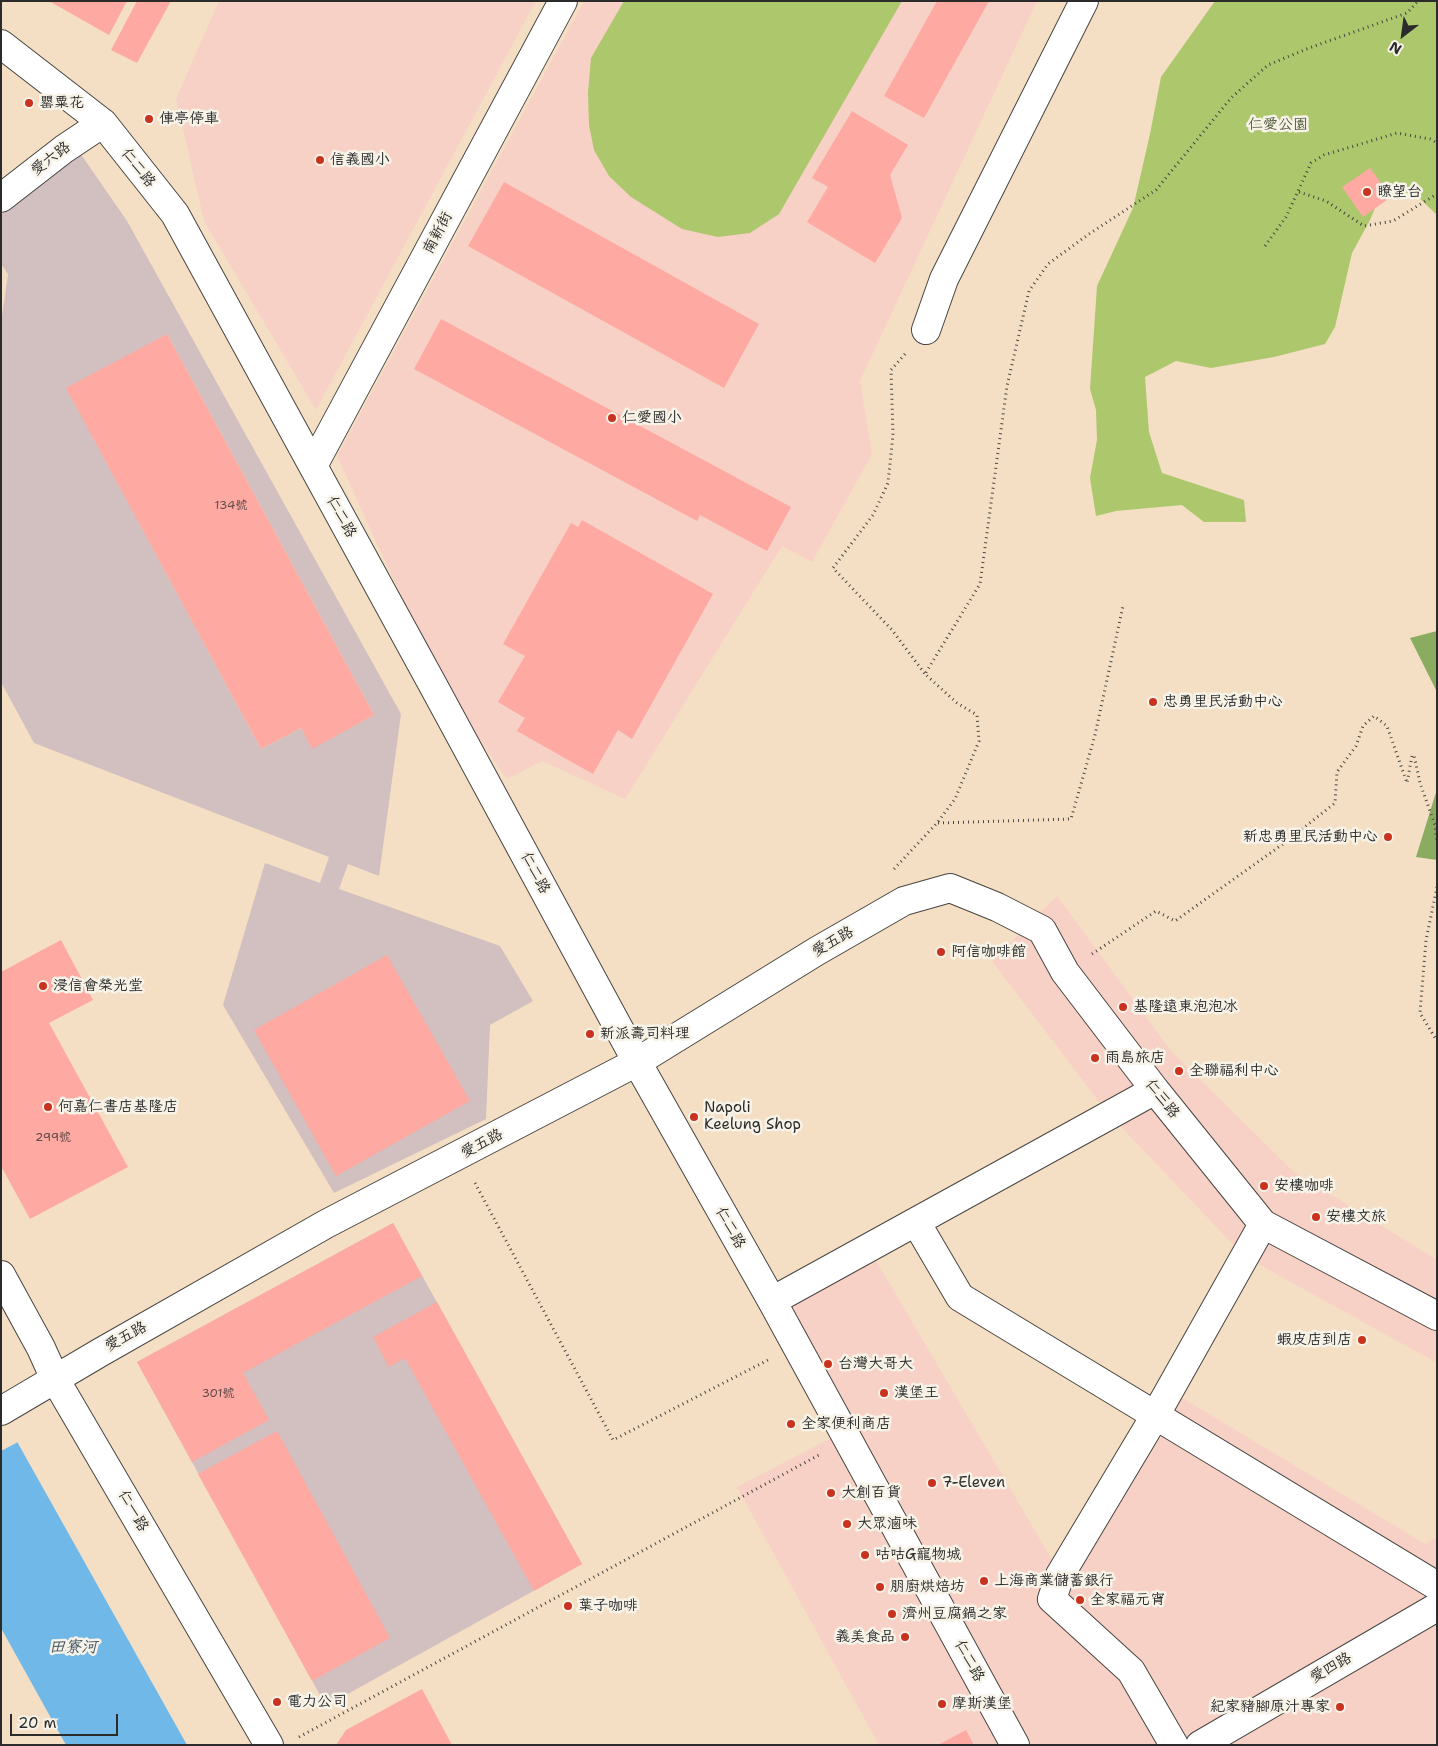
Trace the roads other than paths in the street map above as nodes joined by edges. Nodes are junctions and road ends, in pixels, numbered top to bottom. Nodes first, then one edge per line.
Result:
1 (563, 1) edge
2 (1084, 1) edge
3 (1, 44) edge
4 (103, 123) junction
5 (1, 198) edge
6 (926, 330) road end
7 (313, 466) junction
8 (904, 901) joint
9 (637, 1062) junction
10 (1155, 1090) junction
11 (916, 1222) junction
12 (1262, 1224) junction
13 (1, 1275) edge
14 (772, 1302) junction
15 (1437, 1316) edge
16 (55, 1379) junction
17 (1, 1411) edge
18 (1155, 1416) junction
19 (1437, 1586) edge
20 (1437, 1607) edge
21 (282, 1742) edge
22 (1015, 1745) edge
23 (1174, 1745) edge
24 (1200, 1745) edge

1 - 7 street, 南新街
2 - 6 street
3 - 4 street, 仁二路
4 - 5 street, 愛六路
4 - 7 street, 仁二路
7 - 9 street, 仁二路
8 - 9 street, 愛五路
8 - 10 street, 仁三路
9 - 14 street, 仁二路
9 - 16 street, 愛五路
10 - 11 street
10 - 12 street, 仁三路
11 - 14 street
11 - 18 street
12 - 15 street, 仁三路
12 - 18 street
13 - 16 street, 仁一路
14 - 22 street, 仁二路
16 - 17 street, 愛五路
16 - 21 street, 仁一路
18 - 19 street
18 - 23 street
20 - 24 street, 愛四路

